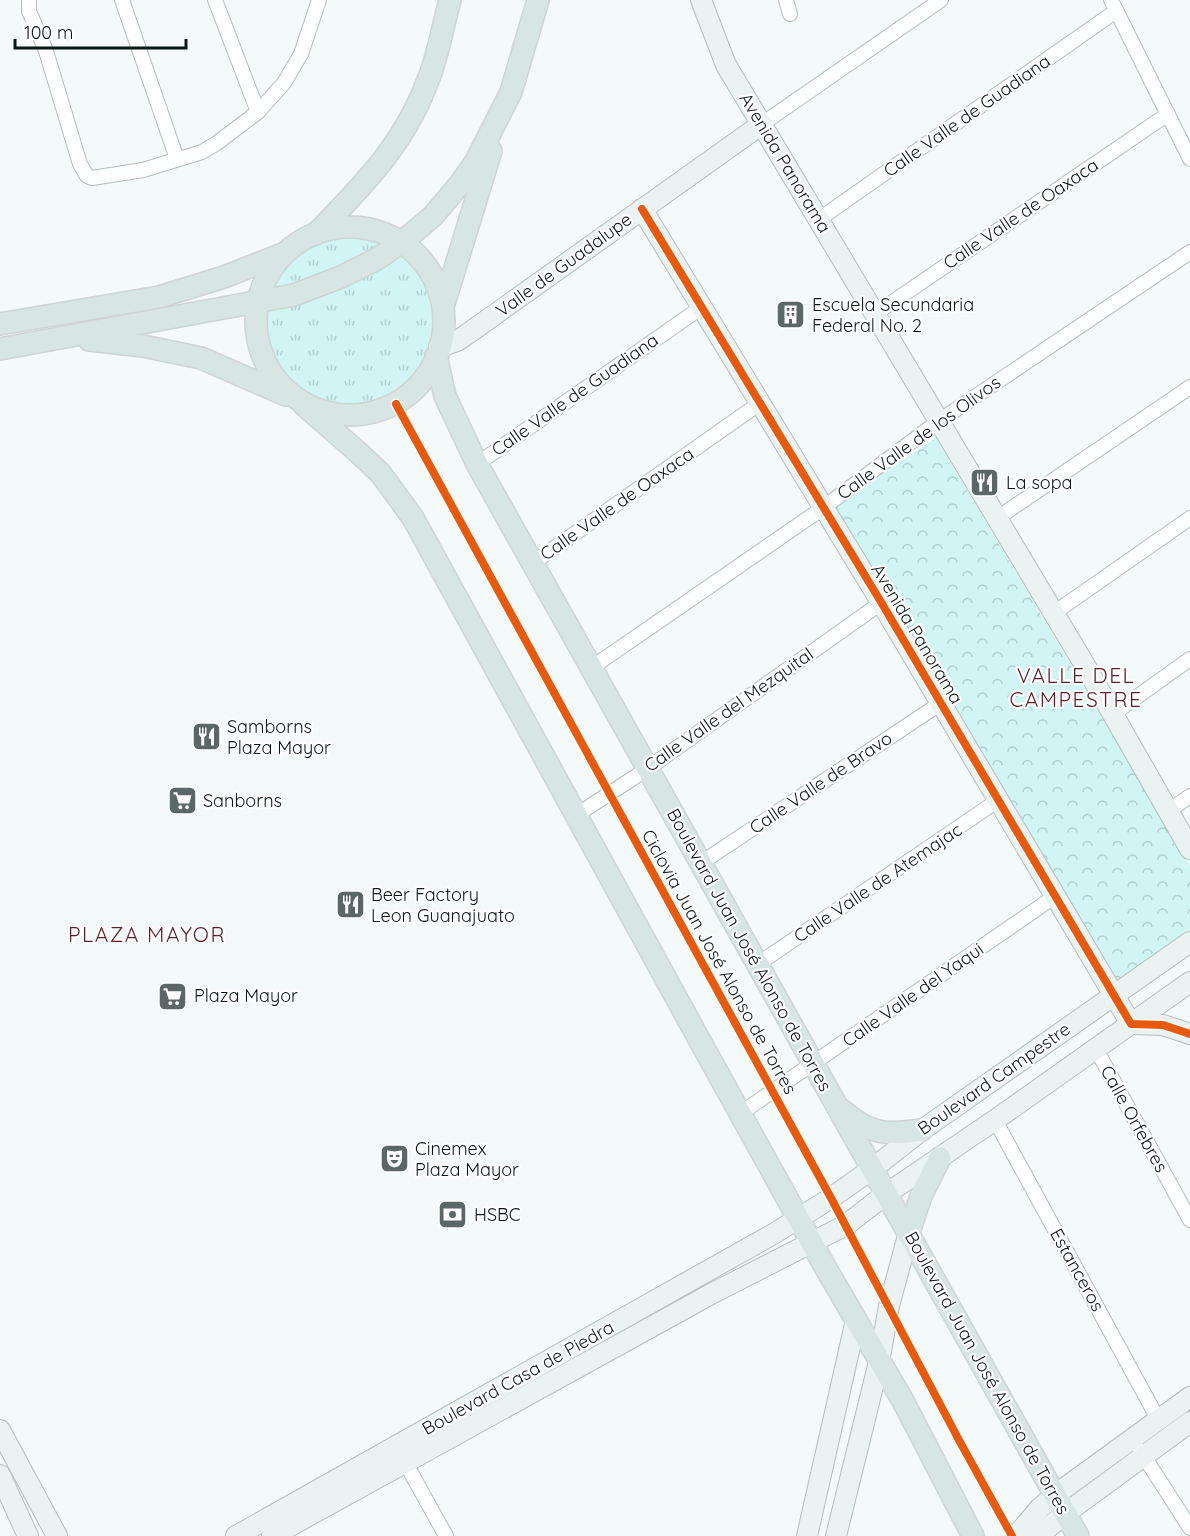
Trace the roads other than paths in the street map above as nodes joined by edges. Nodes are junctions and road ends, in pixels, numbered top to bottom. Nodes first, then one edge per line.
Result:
1 (29, 0) edge
2 (122, 0) edge
3 (215, 0) edge
4 (319, 0) edge
5 (450, 0) edge
6 (538, 0) edge
7 (700, 0) edge
8 (786, 0) edge
9 (941, 0) edge
10 (1114, 5) edge
11 (921, 6) edge
12 (790, 14) dead end
13 (511, 92) junction
14 (258, 112) junction
15 (1168, 114) junction
16 (762, 124) junction
17 (177, 159) junction
18 (1190, 159) edge
19 (642, 209) junction
20 (818, 220) junction
21 (314, 236) junction
22 (403, 241) junction
23 (289, 251) junction
24 (1190, 252) edge
25 (256, 303) junction
26 (702, 306) junction
27 (442, 311) junction
28 (875, 314) junction
29 (0, 324) edge
30 (58, 338) junction
31 (0, 349) edge
32 (437, 352) junction
33 (1190, 387) edge
34 (299, 402) junction
35 (760, 403) junction
36 (939, 421) junction
37 (477, 464) junction
38 (823, 508) junction
39 (996, 519) junction
40 (1190, 519) edge
41 (533, 563) junction
42 (881, 603) junction
43 (1054, 613) junction
44 (1190, 659) edge
45 (591, 668) junction
46 (941, 703) junction
47 (1113, 714) junction
48 (647, 769) junction
49 (1190, 796) edge
50 (998, 801) junction
51 (1168, 811) junction
52 (575, 816) junction
53 (1190, 849) edge
54 (701, 863) junction
55 (1054, 897) junction
56 (1190, 942) edge
57 (758, 964) junction
58 (1190, 982) edge
59 (1114, 994) junction
60 (1131, 1024) junction
61 (1190, 1034) edge
62 (1095, 1049) junction
63 (814, 1064) junction
64 (835, 1104) junction
65 (741, 1113) junction
66 (995, 1120) junction
67 (930, 1124) junction
68 (948, 1152) junction
69 (872, 1169) junction
70 (886, 1194) junction
71 (799, 1218) junction
72 (1190, 1220) edge
73 (909, 1232) junction
74 (812, 1243) junction
75 (856, 1320) junction
76 (879, 1362) junction
77 (541, 1376) junction
78 (1190, 1397) edge
79 (1158, 1419) junction
80 (1190, 1422) edge
81 (0, 1430) edge
82 (1133, 1438) junction
83 (1144, 1456) junction
84 (405, 1462) junction
85 (0, 1475) edge
86 (1050, 1515) edge
87 (1190, 1528) edge
88 (28, 1536) edge
89 (57, 1536) edge
90 (236, 1536) edge
91 (272, 1536) edge
92 (446, 1536) edge
93 (807, 1536) edge
94 (836, 1536) edge
95 (973, 1536) edge
96 (1016, 1536) edge
97 (1078, 1536) edge

1 - 17 street
2 - 17 street
3 - 14 street
4 - 14 street
5 - 21 main road
6 - 13 main road
7 - 16 street, Avenida Panorama
8 - 12 street
9 - 11 street, Valle de Guadalupe
10 - 15 street
10 - 20 street, Calle Valle de Guadiana
11 - 16 street, Valle de Guadalupe
13 - 22 main road
13 - 27 main road
14 - 17 street
15 - 18 street
15 - 28 street, Calle Valle de Oaxaca
16 - 19 street, Valle de Guadalupe
16 - 20 street, Avenida Panorama
19 - 26 street, Avenida Panorama
19 - 32 street, Valle de Guadalupe
20 - 28 street, Avenida Panorama
21 - 22 main road
21 - 23 main road
22 - 25 main road
22 - 27 main road
23 - 25 main road
23 - 29 main road
24 - 36 street, Calle Valle de los Olivos
25 - 30 main road
25 - 34 main road
26 - 35 street, Avenida Panorama
26 - 37 street, Calle Valle de Guadiana
27 - 32 main road
28 - 36 street, Avenida Panorama
30 - 31 main road
30 - 34 main road
32 - 34 main road
32 - 37 main road, Boulevard Juan José Alonso de Torres
33 - 39 street
34 - 52 main road
35 - 38 street, Avenida Panorama
35 - 41 street, Calle Valle de Oaxaca
36 - 38 street, Calle Valle de los Olivos
36 - 39 street, Avenida Panorama
37 - 41 main road, Boulevard Juan José Alonso de Torres
38 - 42 street, Avenida Panorama
38 - 45 street, Calle Valle de los Olivos
39 - 43 street, Avenida Panorama
40 - 43 street
41 - 45 main road, Boulevard Juan José Alonso de Torres
42 - 46 street, Avenida Panorama
42 - 48 street, Calle Valle del Mezquital
43 - 47 street, Avenida Panorama
44 - 47 street
45 - 48 main road, Boulevard Juan José Alonso de Torres
46 - 50 street, Avenida Panorama
46 - 54 street, Calle Valle de Bravo
47 - 51 street, Avenida Panorama
48 - 52 street, Calle Valle del Mezquital
48 - 54 main road, Boulevard Juan José Alonso de Torres
49 - 51 street
50 - 55 street, Avenida Panorama
50 - 57 street, Calle Valle de Atemajac
51 - 53 street, Avenida Panorama
52 - 65 main road
54 - 57 main road, Boulevard Juan José Alonso de Torres
55 - 59 street, Avenida Panorama
55 - 63 street, Calle Valle del Yaqui
56 - 59 street, Boulevard Campestre
57 - 63 main road, Boulevard Juan José Alonso de Torres
58 - 60 street, Boulevard Campestre
59 - 60 street, Avenida Panorama
59 - 67 street, Boulevard Campestre
60 - 61 street
60 - 62 street, Boulevard Campestre
62 - 66 street, Boulevard Campestre
62 - 72 street, Calle Orfebres
63 - 64 main road, Boulevard Juan José Alonso de Torres
63 - 65 street, Calle Valle del Yaqui
64 - 67 main road
64 - 69 main road, Boulevard Juan José Alonso de Torres
65 - 71 main road
66 - 68 street, Boulevard Campestre
66 - 79 street, Estanceros
67 - 68 street
67 - 69 street, Boulevard Campestre
68 - 70 street, Boulevard Campestre
68 - 73 main road
69 - 70 main road, Boulevard Juan José Alonso de Torres
69 - 71 street, Boulevard Campestre
70 - 73 main road, Boulevard Juan José Alonso de Torres
70 - 74 street, Boulevard Campestre
71 - 74 main road
71 - 77 street, Boulevard Casa de Piedra
73 - 76 street
73 - 86 main road, Boulevard Juan José Alonso de Torres
74 - 75 main road
74 - 77 street, Boulevard Casa de Piedra
75 - 76 main road
75 - 93 street
76 - 94 street
76 - 95 main road
77 - 84 street, Boulevard Casa de Piedra
77 - 90 street, Boulevard Casa de Piedra
78 - 79 street
79 - 82 street
80 - 83 street
81 - 89 street
82 - 83 street
82 - 86 street
83 - 86 street
83 - 87 street
84 - 91 street, Boulevard Casa de Piedra
84 - 92 street
85 - 88 street
86 - 96 street
86 - 97 main road, Boulevard Juan José Alonso de Torres

